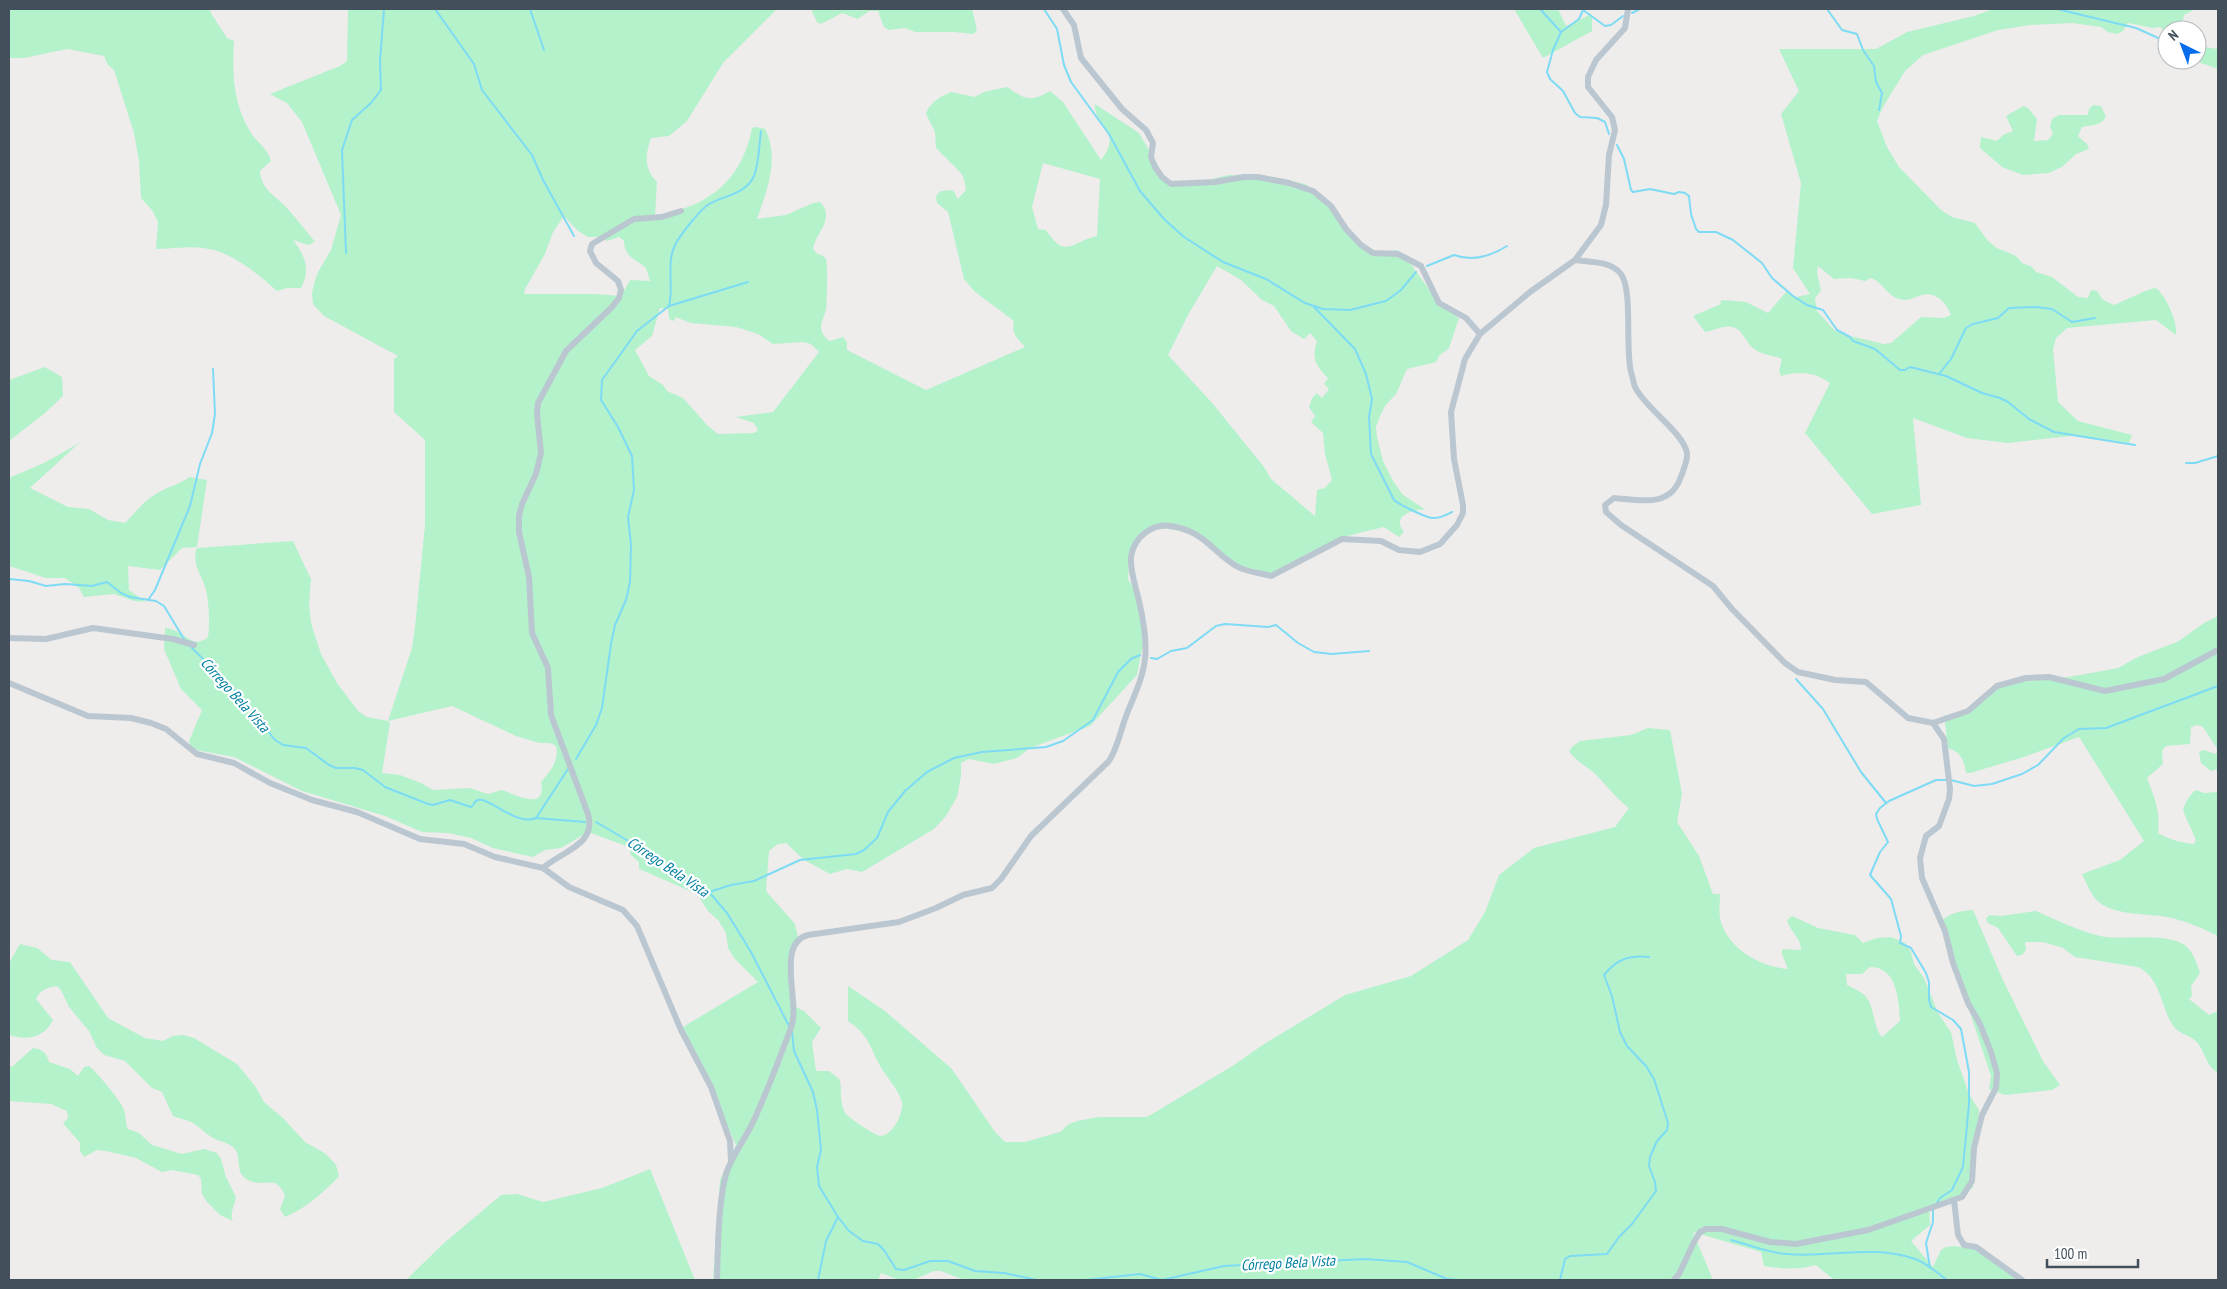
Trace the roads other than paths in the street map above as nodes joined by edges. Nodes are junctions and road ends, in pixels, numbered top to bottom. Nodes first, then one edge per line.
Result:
1 (1063, 9) edge
2 (1628, 9) edge
3 (681, 211) dead end
4 (1575, 260) junction
5 (1480, 334) junction
6 (9, 638) edge
7 (194, 645) dead end
8 (2218, 650) edge
9 (9, 683) edge
10 (1934, 723) junction
11 (543, 868) junction
12 (731, 1162) junction
13 (1954, 1200) junction
14 (717, 1280) edge
15 (1674, 1280) edge
16 (2022, 1280) edge

1 - 5 street
2 - 4 street
3 - 11 street
4 - 5 street
4 - 10 street
5 - 12 street
6 - 7 street
8 - 10 street
9 - 11 street
10 - 13 street
11 - 12 street
12 - 14 street
13 - 15 street
13 - 16 street

